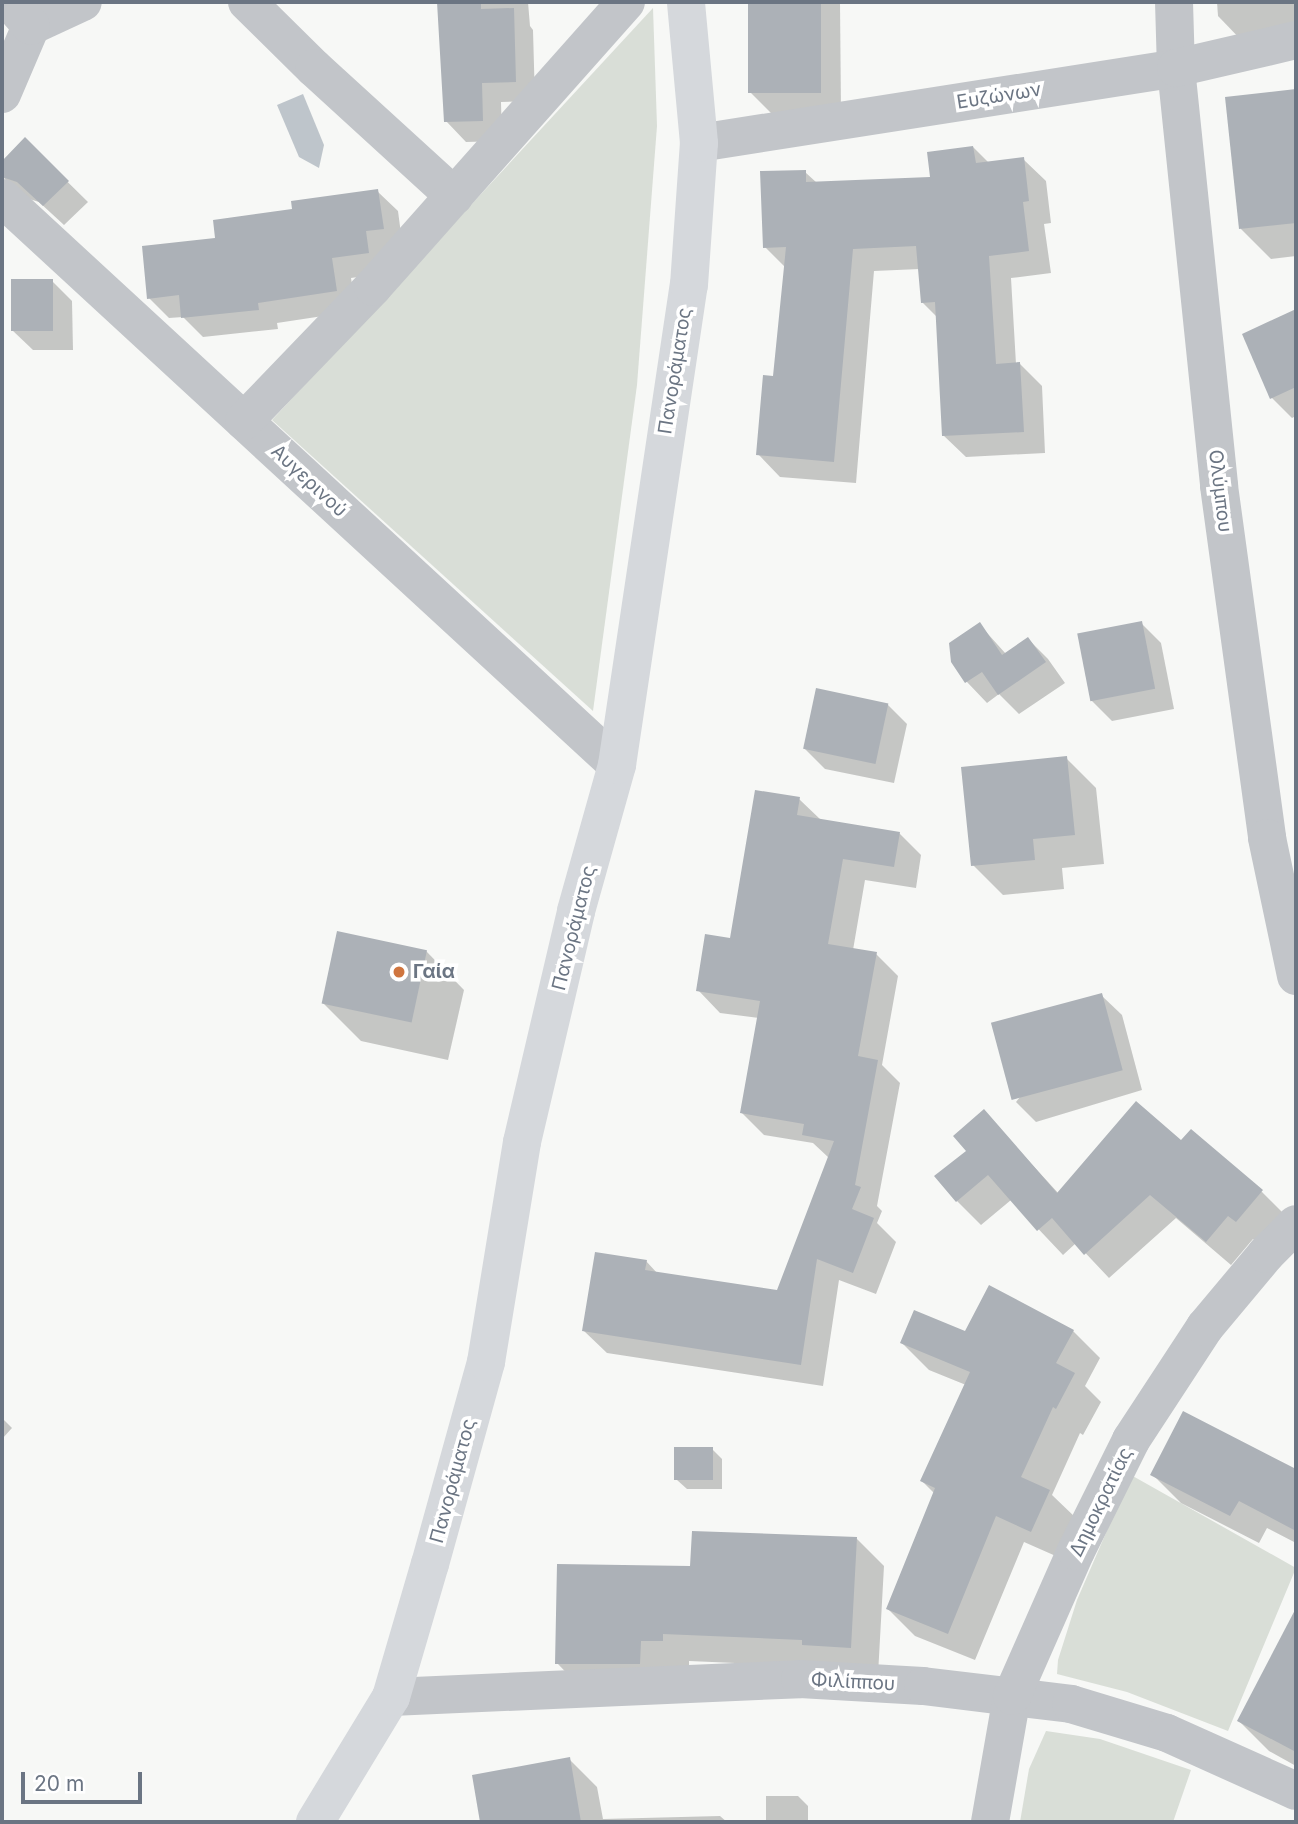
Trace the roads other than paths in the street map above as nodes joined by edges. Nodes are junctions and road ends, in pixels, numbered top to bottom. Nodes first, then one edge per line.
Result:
1 (83, 2) edge
2 (247, 2) edge
3 (626, 2) edge
4 (686, 2) edge
5 (1174, 2) edge
6 (20, 14) edge
7 (1296, 40) edge
8 (1176, 68) junction
9 (2, 94) edge
10 (699, 143) junction
11 (454, 196) junction
12 (2, 198) edge
13 (244, 421) junction
14 (617, 765) junction
15 (1296, 976) edge
16 (1296, 1224) edge
17 (1012, 1696) junction
18 (391, 1698) junction
19 (1296, 1791) edge
20 (315, 1822) edge
21 (990, 1822) edge

1 - 6 street
2 - 11 street
3 - 11 street
4 - 10 main road, Πανοράματος
5 - 8 street, Ολύμπου
6 - 9 street
7 - 8 street, Ευζώνων
8 - 10 street, Ευζώνων
8 - 15 street, Ολύμπου
10 - 14 main road, Πανοράματος
11 - 13 street
12 - 13 street, Αυγερινού
13 - 14 street, Αυγερινού
14 - 18 main road, Πανοράματος
16 - 17 street, Δημοκρατίας
17 - 18 street, Φιλίππου
17 - 19 street, Φιλίππου
17 - 21 street, Δημοκρατίας
18 - 20 main road, Πανοράματος

